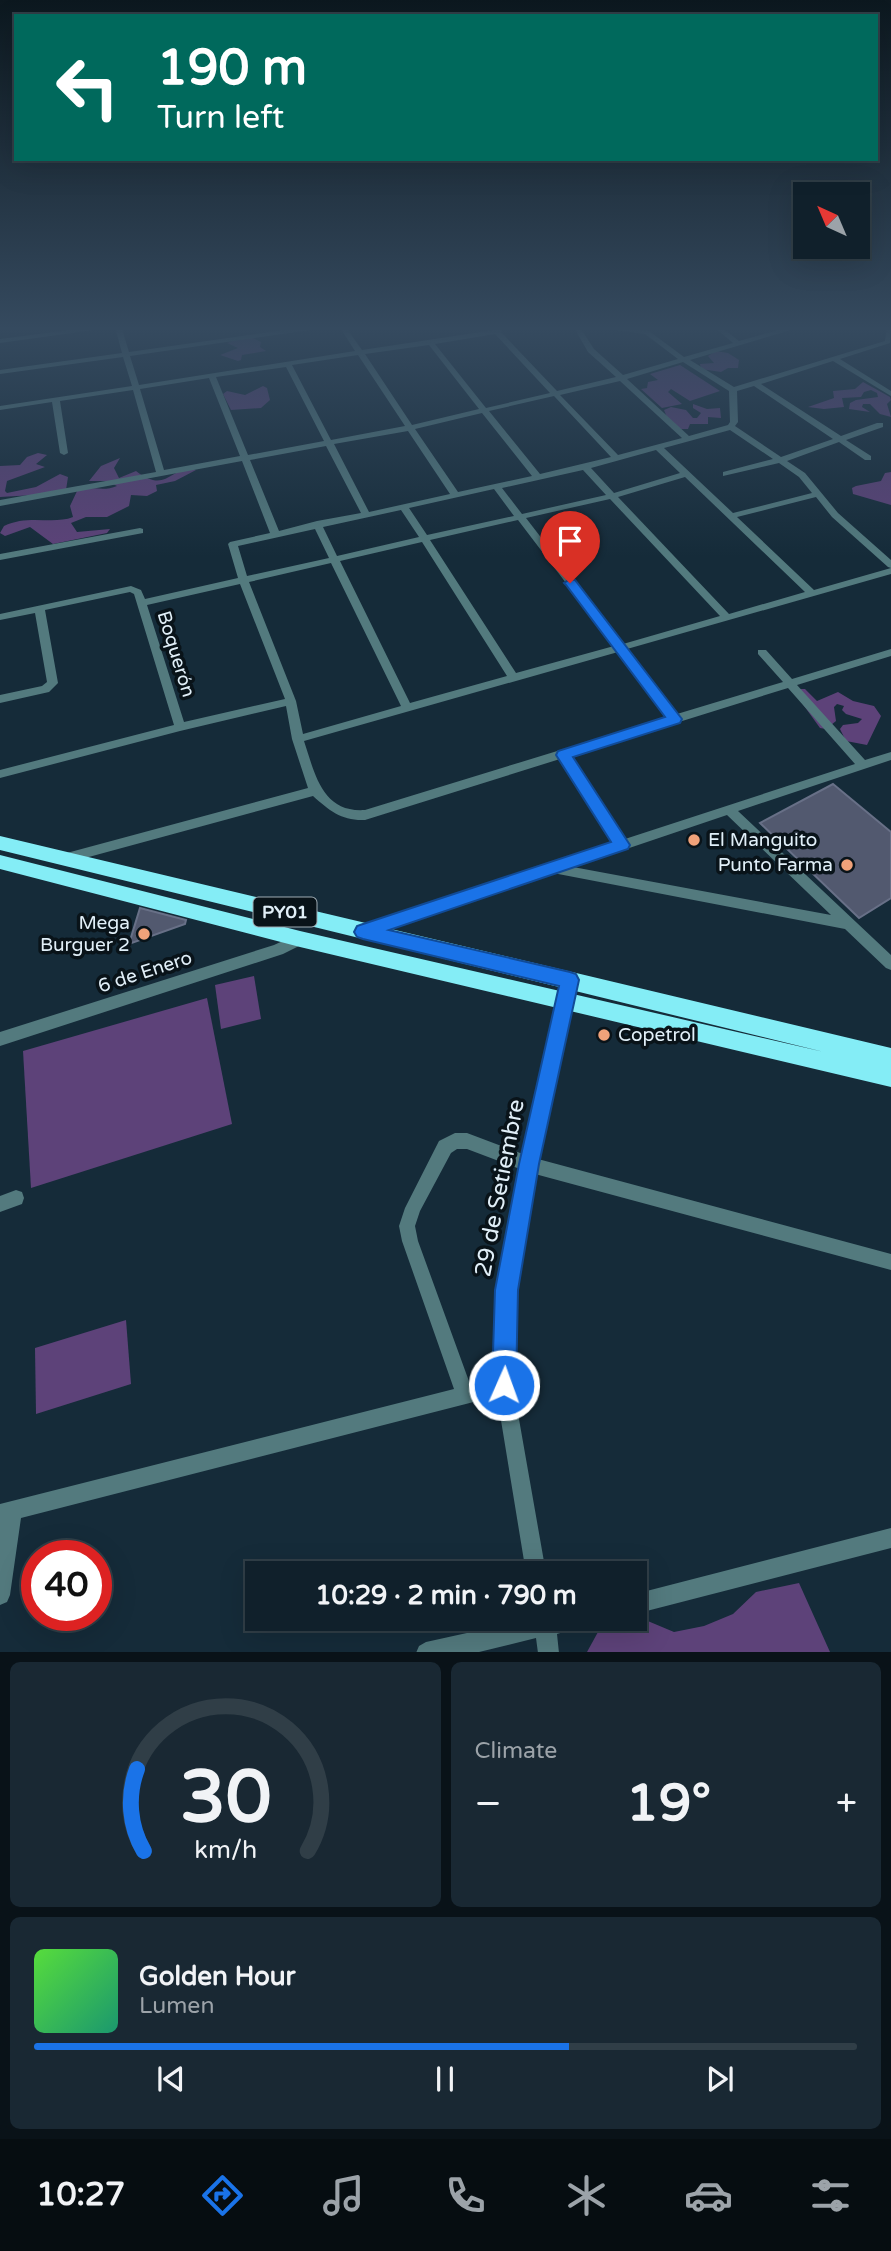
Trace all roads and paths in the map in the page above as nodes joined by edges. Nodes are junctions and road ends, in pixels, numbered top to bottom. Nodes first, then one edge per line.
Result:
1 (35, 403) edge
2 (57, 403) edge
3 (140, 403) edge
4 (222, 403) edge
5 (308, 403) edge
6 (392, 403) edge
7 (479, 403) edge
8 (514, 403) edge
9 (563, 403) edge
10 (649, 403) edge
11 (733, 403) edge
12 (785, 403) edge
13 (0, 408) edge
14 (484, 410) junction
15 (880, 425) dead end
16 (732, 427) junction
17 (409, 428) junction
18 (688, 439) junction
19 (841, 440) junction
20 (328, 442) junction
21 (659, 448) junction
22 (64, 453) dead end
23 (243, 458) junction
24 (616, 458) junction
25 (868, 458) dead end
26 (781, 460) junction
27 (585, 467) junction
28 (160, 474) junction
29 (686, 474) junction
30 (726, 474) dead end
31 (538, 478) junction
32 (497, 486) junction
33 (817, 494) junction
34 (455, 495) junction
35 (612, 496) junction
36 (0, 503) edge
37 (403, 506) junction
38 (366, 514) junction
39 (731, 516) junction
40 (520, 517) junction
41 (317, 524) junction
42 (140, 531) dead end
43 (275, 533) junction
44 (424, 540) junction
45 (0, 556) edge
46 (335, 559) junction
47 (891, 565) edge
48 (891, 571) edge
49 (243, 579) junction
50 (811, 592) junction
51 (142, 603) junction
52 (40, 610) junction
53 (0, 617) edge
54 (727, 617) junction
55 (620, 648) junction
56 (762, 652) dead end
57 (891, 652) edge
58 (514, 678) junction
59 (790, 684) junction
60 (0, 699) edge
61 (291, 701) junction
62 (407, 708) junction
63 (675, 719) junction
64 (180, 727) junction
65 (298, 739) junction
66 (564, 755) junction
67 (891, 756) edge
68 (863, 765) junction
69 (0, 774) edge
70 (315, 791) junction
71 (729, 810) junction
72 (0, 843) edge
73 (622, 845) junction
74 (63, 859) junction
75 (0, 862) edge
76 (553, 868) junction
77 (848, 924) junction
78 (363, 932) junction
79 (300, 939) junction
80 (891, 964) edge
81 (570, 980) junction
82 (565, 1003) junction
83 (0, 1039) edge
84 (891, 1058) edge
85 (891, 1077) edge
86 (529, 1164) junction
87 (891, 1262) edge
88 (504, 1385) junction
89 (465, 1395) junction
90 (6, 1513) edge
91 (891, 1538) edge
92 (534, 1561) edge
93 (0, 1595) edge
94 (647, 1601) edge
95 (513, 1631) edge
96 (546, 1631) edge
97 (430, 1652) edge
98 (549, 1652) edge

1 - 13 street
2 - 22 street
3 - 28 street
4 - 23 street
5 - 20 street
6 - 17 street
7 - 14 street
8 - 14 street
9 - 24 street
10 - 18 street
11 - 16 street
12 - 19 street
14 - 17 street
14 - 31 street
15 - 19 street
16 - 18 street
16 - 26 street
17 - 20 street
17 - 34 street
18 - 21 street
19 - 25 street
19 - 26 street
20 - 23 street
20 - 38 street
21 - 24 street
21 - 29 street
23 - 28 street
23 - 43 street
24 - 27 street
26 - 30 street
26 - 33 street
27 - 31 street
27 - 35 street
28 - 36 street
29 - 35 street
29 - 39 street
31 - 32 street
32 - 34 street
32 - 40 street
33 - 39 street
33 - 47 street
34 - 37 street
35 - 40 street
35 - 54 street
37 - 38 street
37 - 44 street
38 - 41 street
39 - 50 street
40 - 44 street
40 - 55 street
41 - 43 street
41 - 46 street
42 - 45 street
43 - 49 street
44 - 46 street
44 - 58 street
46 - 49 street
46 - 62 street
48 - 50 street
49 - 51 street
49 - 61 street
50 - 54 street
51 - 52 street, Boquerón
51 - 64 street, Boquerón
52 - 53 street
52 - 60 street
54 - 55 street
55 - 58 street
55 - 63 street
56 - 59 street
57 - 59 street
58 - 62 street
59 - 63 street
59 - 68 street
61 - 64 street
61 - 65 street
62 - 65 street
63 - 66 street
64 - 69 street
65 - 70 street
66 - 70 street
66 - 73 street
67 - 68 street
68 - 71 street
70 - 74 street
71 - 73 street
71 - 77 street
72 - 74 highway, PY01
73 - 76 street
74 - 78 highway, PY01
75 - 79 highway, PY01
76 - 77 street
76 - 78 street
77 - 80 street
78 - 81 highway, PY01
79 - 82 highway, PY01
79 - 83 street, 6 de Enero
81 - 82 street, 29 de Setiembre
81 - 84 highway, PY01
82 - 85 highway, PY01
82 - 86 street, 29 de Setiembre
86 - 87 street
86 - 88 street, 29 de Setiembre
86 - 89 street
88 - 89 street
88 - 92 street, 29 de Setiembre
89 - 90 street
90 - 93 street
91 - 94 street
95 - 97 street
96 - 98 street

